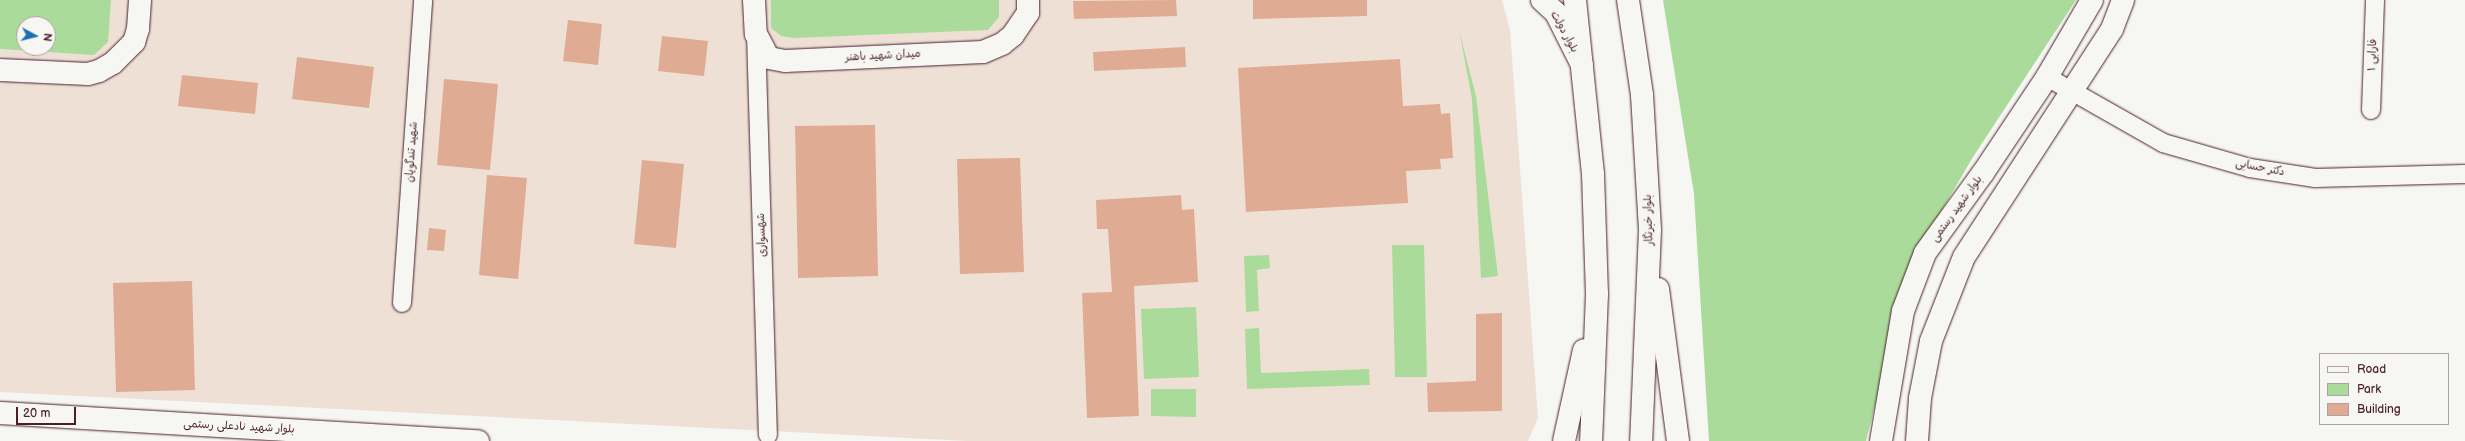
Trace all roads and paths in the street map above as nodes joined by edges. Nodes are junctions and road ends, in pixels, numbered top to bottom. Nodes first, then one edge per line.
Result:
1 (140, 0) edge
2 (423, 0) edge
3 (754, 0) edge
4 (1028, 0) edge
5 (1542, 0) edge
6 (1575, 0) edge
7 (1628, 0) edge
8 (2092, 0) edge
9 (2123, 0) edge
10 (2375, 0) edge
11 (756, 34) junction
12 (1582, 66) junction
13 (0, 70) edge
14 (2047, 77) junction
15 (2072, 91) junction
16 (2371, 110) dead end
17 (2465, 174) edge
18 (1650, 230) junction
19 (1597, 294) junction
20 (402, 303) dead end
21 (0, 413) edge
22 (768, 435) dead end
23 (478, 441) edge
24 (1564, 441) edge
25 (1591, 441) edge
26 (1641, 441) edge
27 (1678, 441) edge
28 (1881, 441) edge
29 (1917, 441) edge

1 - 13 main road
2 - 20 street, شهید تندگویان
3 - 11 main road, میدان شهید باهنر
4 - 11 main road, میدان شهید باهنر
5 - 12 main road, بلوار دولت
6 - 12 main road
7 - 18 main road, بلوار خبرنگار
8 - 14 main road, بلوار شهید رستمی
9 - 15 main road
10 - 16 street, فارابی ۱
11 - 22 street, شهسواری
12 - 19 main road
14 - 15 street, دکتر حسابی
14 - 28 main road, بلوار شهید رستمی
15 - 17 street, دکتر حسابی
15 - 29 main road
18 - 26 main road, بلوار خبرنگار
18 - 27 main road
19 - 24 main road
19 - 25 main road
21 - 23 main road, بلوار شهید نادعلی رستمی

